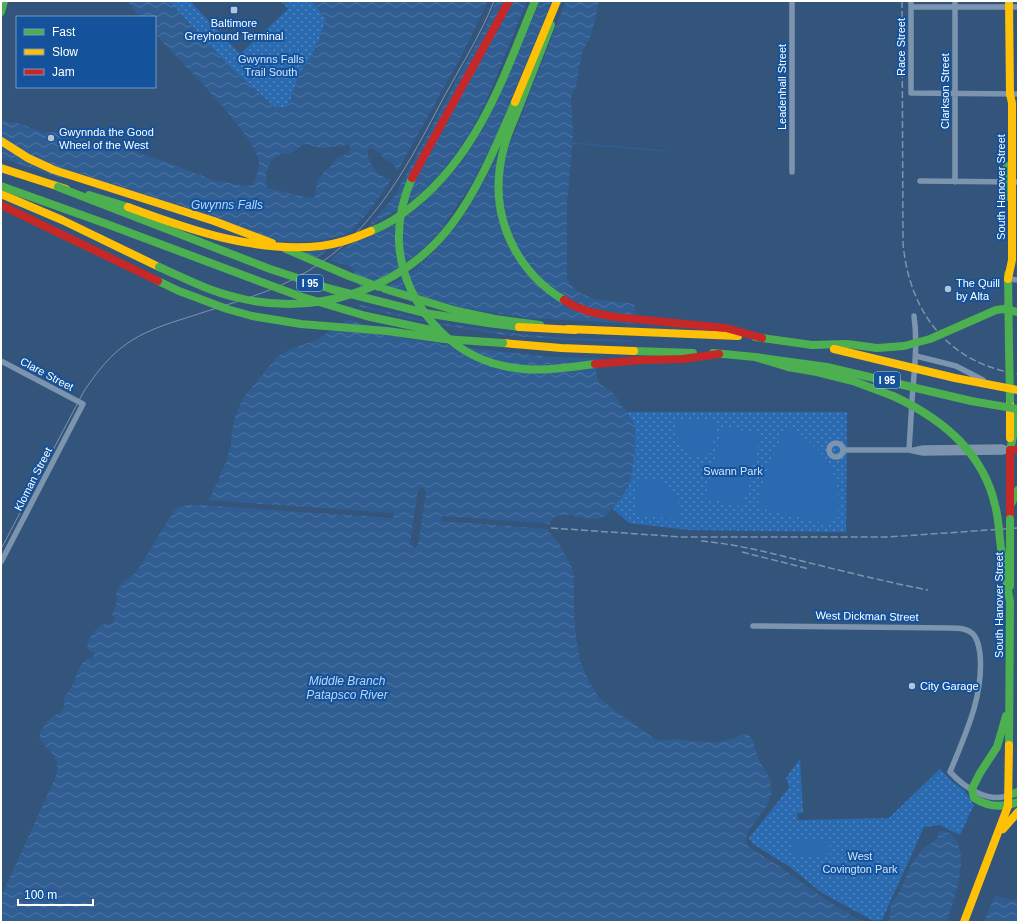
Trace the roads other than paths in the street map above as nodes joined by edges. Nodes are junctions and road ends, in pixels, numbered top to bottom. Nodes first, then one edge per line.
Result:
1 (4, 1) edge
2 (509, 1) edge
3 (535, 1) edge
4 (557, 1) edge
5 (560, 1) edge
6 (792, 1) edge
7 (911, 4) edge
8 (955, 4) edge
9 (1012, 5) edge
10 (1, 12) edge
11 (955, 93) junction
12 (1014, 94) edge
13 (1, 141) edge
14 (1, 168) edge
15 (792, 172) dead end
16 (920, 181) dead end
17 (955, 182) junction
18 (1013, 182) edge
19 (1, 186) edge
20 (58, 187) junction
21 (1, 194) edge
22 (1, 205) edge
23 (1008, 279) junction
24 (1018, 280) edge
25 (1018, 312) edge
26 (914, 316) dead end
27 (575, 330) junction
28 (762, 338) junction
29 (503, 343) junction
30 (812, 345) junction
31 (719, 354) junction
32 (916, 356) junction
33 (755, 357) junction
34 (1, 361) edge
35 (1018, 389) edge
36 (83, 404) joint
37 (1018, 409) edge
38 (1018, 414) edge
39 (843, 450) dead end
40 (909, 450) junction
41 (1014, 450) edge
42 (1018, 490) edge
43 (1010, 507) junction
44 (1, 562) edge
45 (1010, 602) junction
46 (753, 626) dead end
47 (1010, 697) junction
48 (1009, 765) junction
49 (1017, 775) dead end
50 (972, 790) junction
51 (1018, 792) edge
52 (1009, 795) junction
53 (1018, 802) edge
54 (1008, 806) junction
55 (1018, 812) edge
56 (998, 835) junction
57 (964, 922) edge

1 - 10 main road
2 - 31 main road, bridge
3 - 20 main road, bridge
4 - 21 main road, bridge
5 - 28 main road
6 - 15 street, Leadenhall Street
7 - 8 street
7 - 11 street, Race Street
8 - 9 street
8 - 11 street, Clarkson Street
9 - 12 main road, South Hanover Street
11 - 12 street
11 - 17 street, Clarkson Street
12 - 18 main road, South Hanover Street
13 - 27 main road, bridge
14 - 20 main road, I 95
16 - 17 street
17 - 18 street
18 - 23 main road, South Hanover Street
19 - 29 main road, I 95, bridge
20 - 27 main road, I 95, bridge
22 - 29 main road, bridge
23 - 24 street
23 - 41 main road, South Hanover Street, bridge
25 - 30 main road, bridge
26 - 32 street
27 - 28 main road, I 95
28 - 30 main road, I 95
29 - 31 main road, I 95
30 - 35 main road, I 95, bridge
31 - 33 main road, I 95
32 - 35 street
32 - 40 street
33 - 37 main road, I 95, bridge
33 - 45 main road, bridge
34 - 36 street, Clare Street
36 - 44 street, Kloman Street
38 - 41 main road
39 - 40 street
40 - 41 street
41 - 43 main road, South Hanover Street
42 - 43 main road
43 - 45 main road, South Hanover Street, bridge
45 - 47 main road, South Hanover Street
46 - 50 street, West Dickman Street
47 - 48 main road, South Hanover Street
47 - 50 main road
48 - 49 main road
48 - 52 main road, South Hanover Street
50 - 52 street
50 - 54 main road
51 - 52 main road
52 - 54 main road, South Hanover Street
53 - 54 main road
54 - 56 main road, South Hanover Street
55 - 56 main road
56 - 57 main road, South Hanover Street

